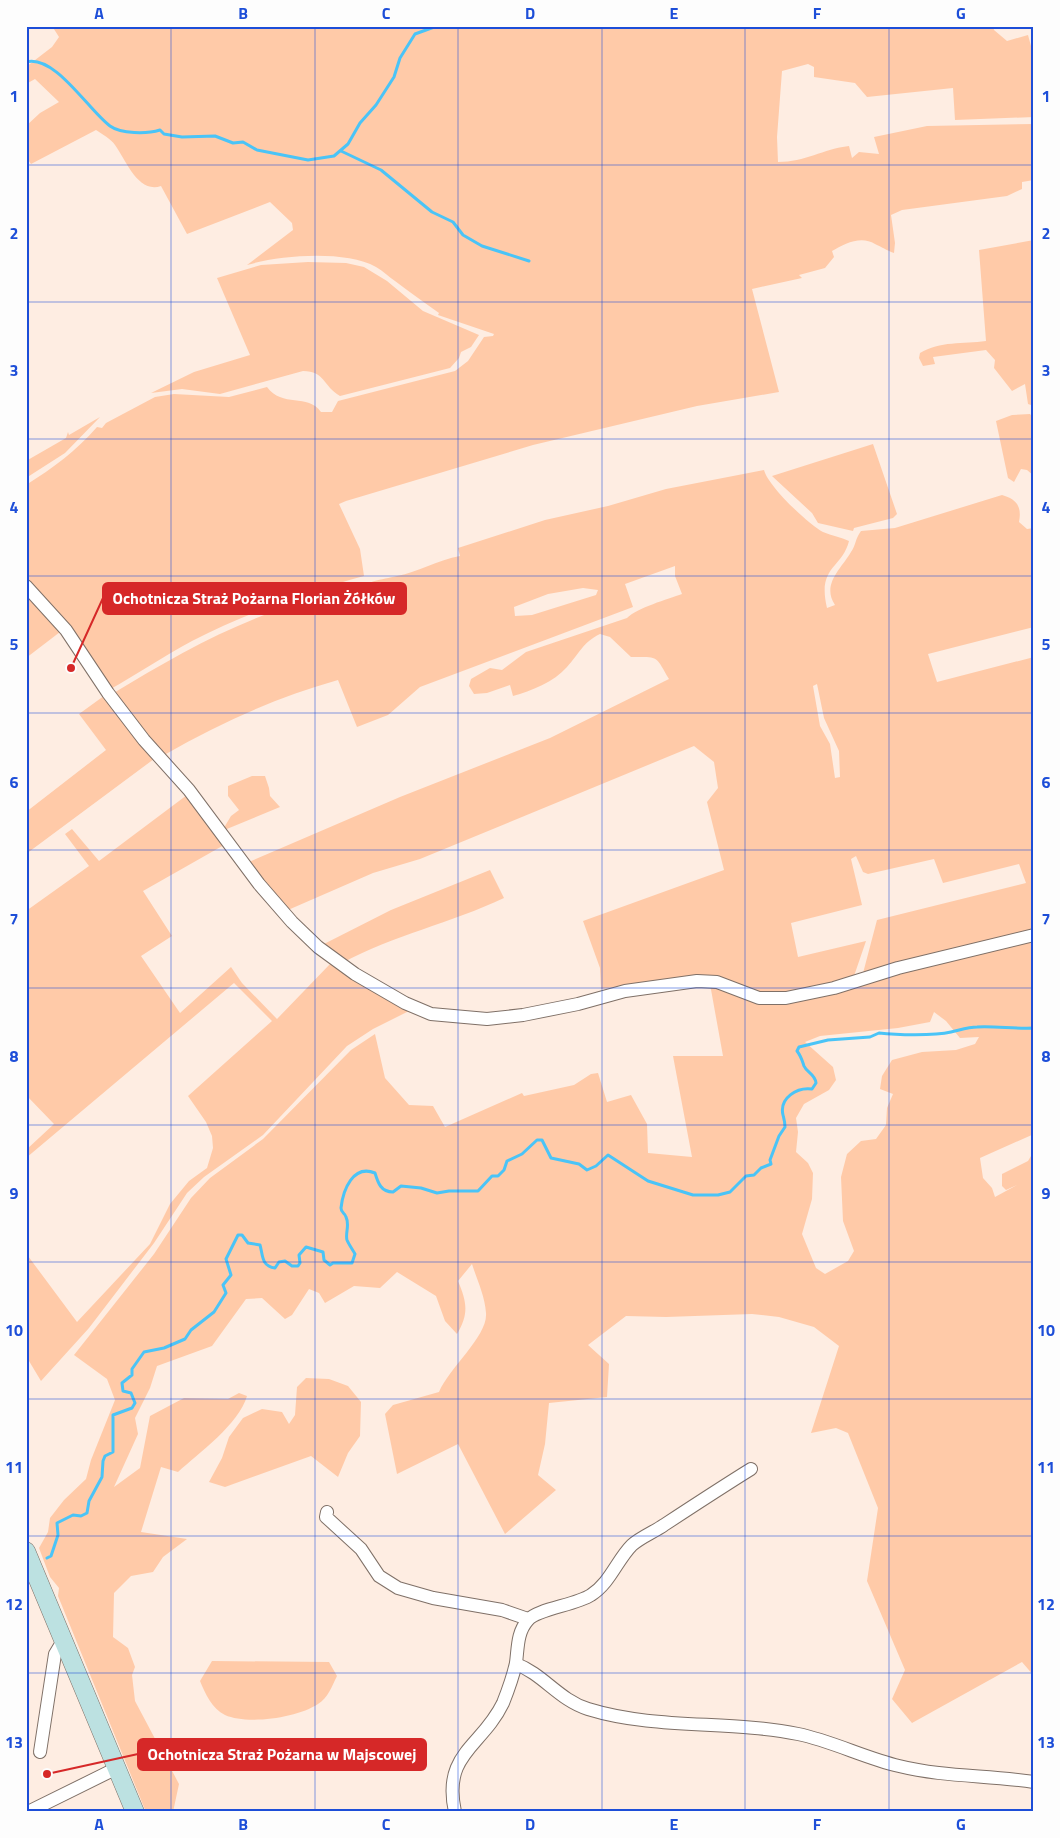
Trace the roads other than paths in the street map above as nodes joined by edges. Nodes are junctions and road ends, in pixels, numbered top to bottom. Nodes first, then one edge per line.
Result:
1 (26, 586) edge
2 (1034, 935) edge
3 (751, 1469) dead end
4 (327, 1512) dead end
5 (26, 1550) edge
6 (528, 1619) junction
7 (64, 1639) junction
8 (516, 1664) junction
9 (40, 1752) dead end
10 (117, 1768) junction
11 (1034, 1782) edge
12 (29, 1812) edge
13 (135, 1812) edge
14 (455, 1812) edge

1 - 2 street
3 - 6 street
4 - 6 street
5 - 7 main road
6 - 8 street
7 - 9 street
7 - 10 main road
8 - 11 street
8 - 14 street
10 - 12 street
10 - 13 main road

